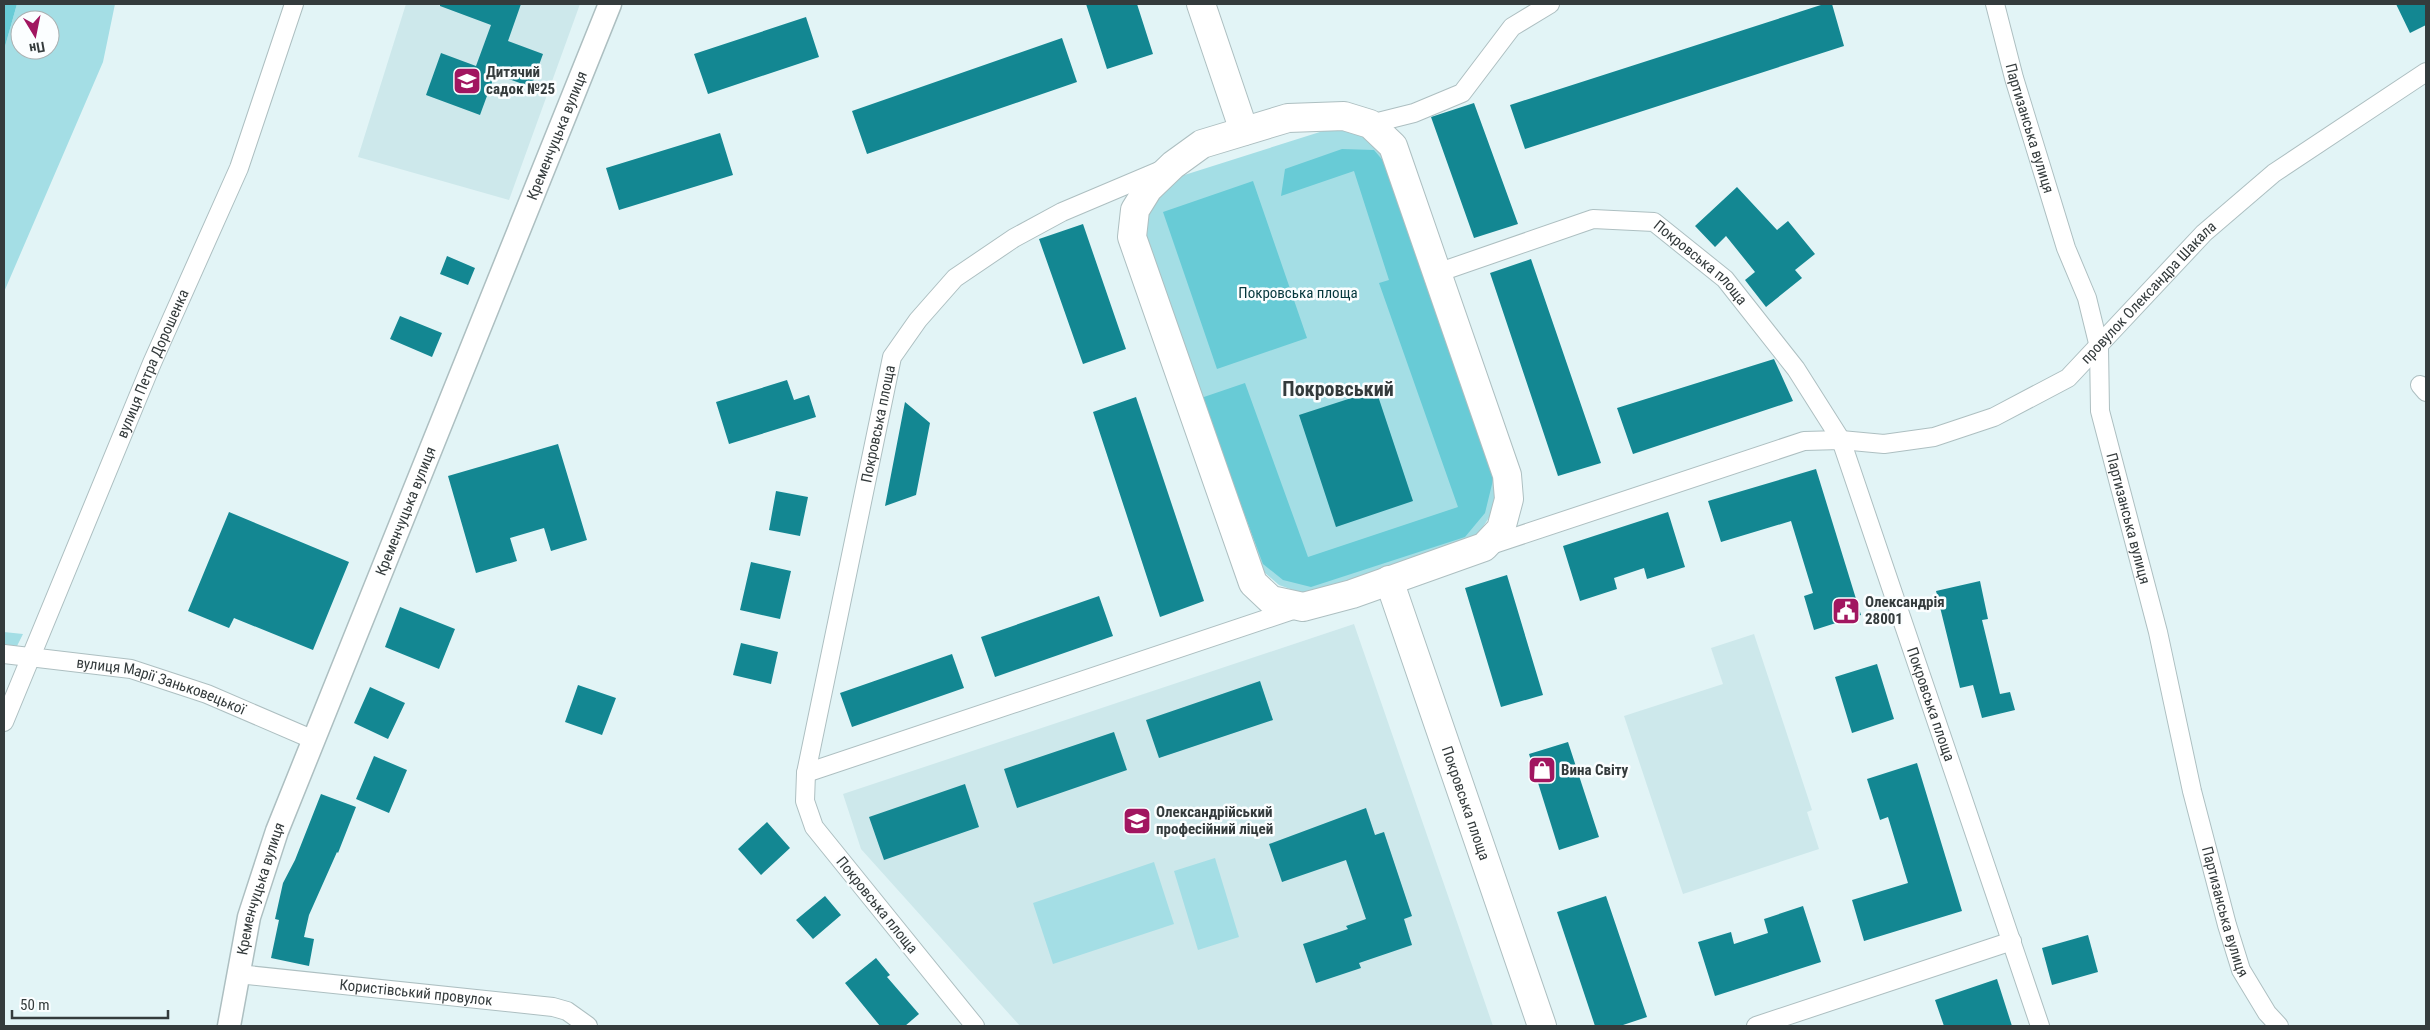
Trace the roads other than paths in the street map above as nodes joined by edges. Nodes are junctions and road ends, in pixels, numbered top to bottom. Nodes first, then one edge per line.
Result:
1 (294, 4) edge
2 (610, 4) edge
3 (1201, 4) edge
4 (1550, 4) edge
5 (1995, 4) edge
6 (2426, 72) edge
7 (1370, 124) junction
8 (1244, 131) junction
9 (1173, 165) junction
10 (1437, 273) junction
11 (2099, 346) junction
12 (1841, 440) junction
13 (1484, 547) junction
14 (1389, 580) junction
15 (1303, 607) junction
16 (4, 654) edge
17 (30, 657) junction
18 (4, 722) edge
19 (314, 740) junction
20 (806, 773) junction
21 (2012, 941) junction
22 (238, 974) junction
23 (229, 1026) edge
24 (588, 1026) edge
25 (975, 1026) edge
26 (1542, 1026) edge
27 (1756, 1026) edge
28 (2040, 1026) edge
29 (2279, 1026) edge

1 - 17 street, вулиця Петра Дорошенка
2 - 19 street, Кременчуцька вулиця
3 - 8 highway
4 - 7 street
5 - 11 street, Партизанська вулиця
6 - 11 street, провулок Олександра Шакала
7 - 8 highway, Покровська площа
7 - 10 highway, Покровська площа
8 - 9 highway, Покровська площа
9 - 15 highway, Покровська площа
9 - 20 street, Покровська площа
10 - 12 street, Покровська площа
10 - 13 highway, Покровська площа
11 - 12 street, провулок Олександра Шакала
11 - 29 street, Партизанська вулиця
12 - 13 street, Покровська площа
12 - 21 street, Покровська площа
13 - 14 highway, Покровська площа
14 - 15 highway, Покровська площа
14 - 26 highway, Покровська площа
15 - 20 street, Покровська площа
16 - 17 street, вулиця Марії Заньковецької
17 - 18 street, вулиця Петра Дорошенка
17 - 19 street, вулиця Марії Заньковецької
19 - 22 street, Кременчуцька вулиця
20 - 25 street, Покровська площа
21 - 27 street
21 - 28 street, Покровська площа
22 - 23 street, Кременчуцька вулиця
22 - 24 street, Користівський провулок

